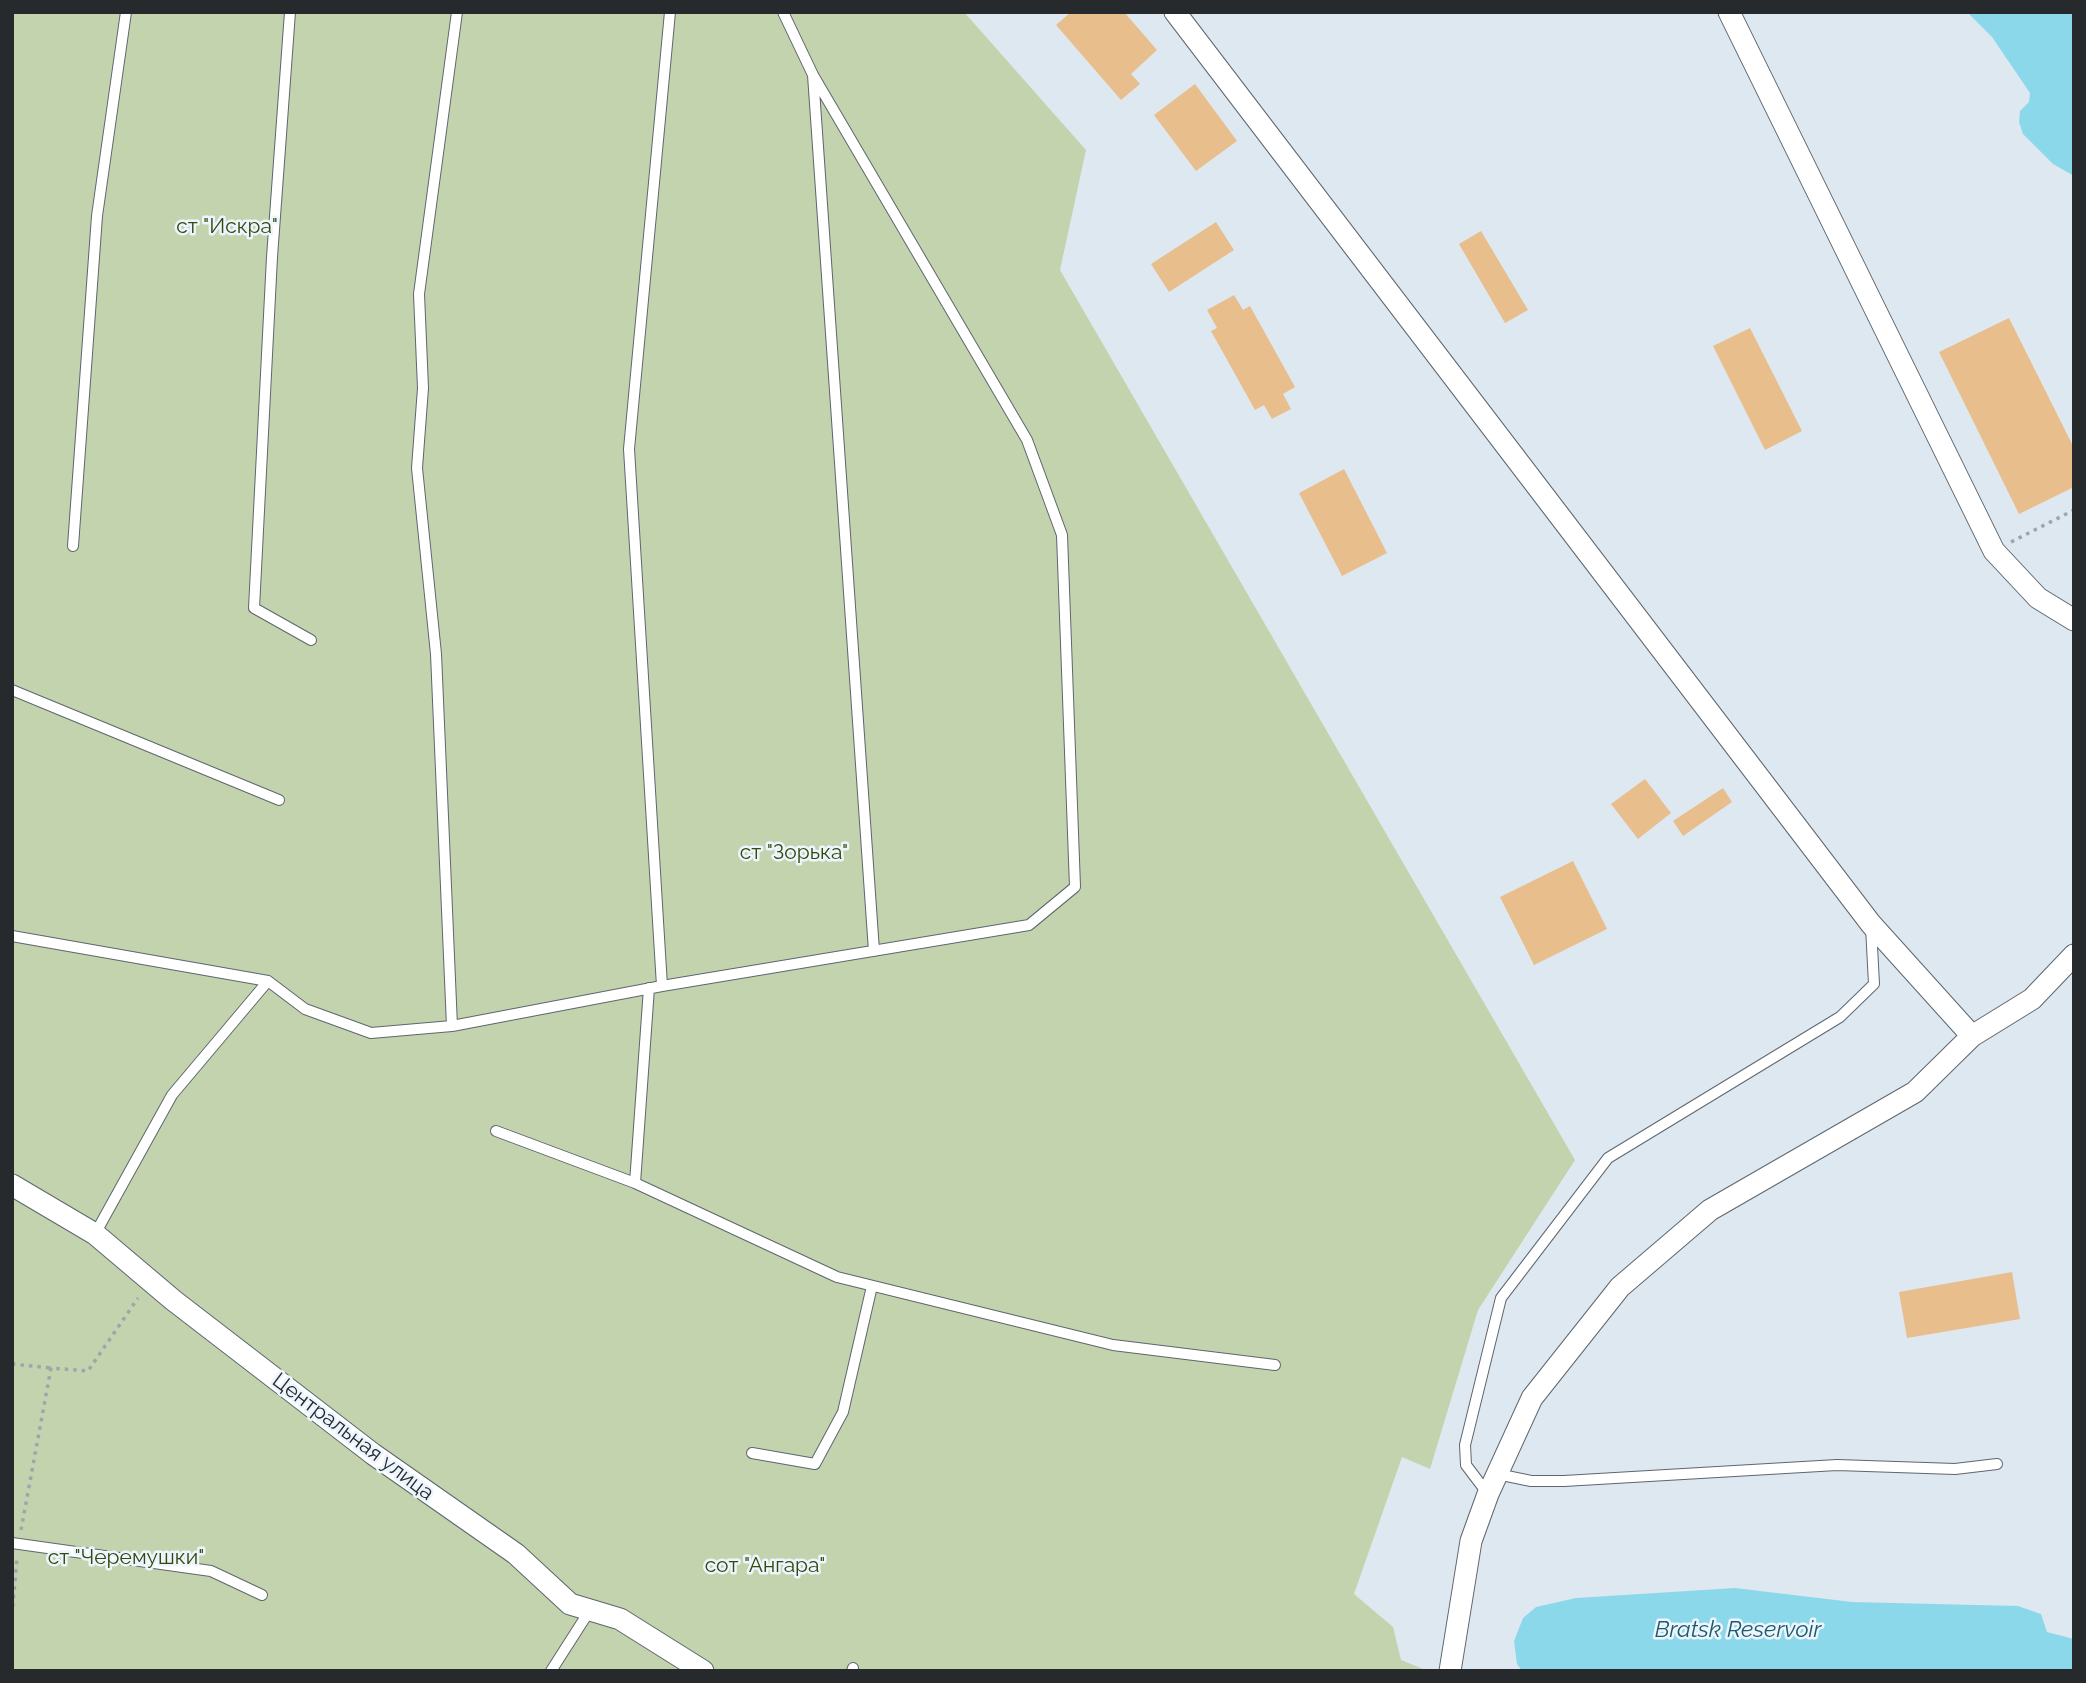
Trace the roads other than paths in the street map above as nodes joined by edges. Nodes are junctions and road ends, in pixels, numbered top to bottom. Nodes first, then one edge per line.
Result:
1 (126, 12) edge
2 (290, 12) edge
3 (457, 12) edge
4 (670, 12) edge
5 (783, 12) edge
6 (1175, 12) edge
7 (1728, 12) edge
8 (813, 75) junction
9 (73, 546) dead end
10 (2074, 620) edge
11 (311, 640) dead end
12 (12, 690) edge
13 (279, 800) dead end
14 (1871, 924) junction
15 (12, 936) edge
16 (874, 951) junction
17 (2074, 955) edge
18 (268, 981) junction
19 (662, 986) junction
20 (649, 988) junction
21 (452, 1026) junction
22 (1972, 1036) junction
23 (496, 1130) dead end
24 (635, 1183) junction
25 (12, 1185) edge
26 (95, 1234) junction
27 (872, 1286) junction
28 (1275, 1365) dead end
29 (752, 1453) dead end
30 (1997, 1464) dead end
31 (1497, 1474) junction
32 (1488, 1494) junction
33 (15, 1543) edge
34 (262, 1595) dead end
35 (590, 1610) junction
36 (551, 1671) edge
37 (703, 1671) edge
38 (1450, 1671) edge

1 - 9 lane
2 - 11 lane
3 - 21 lane
4 - 19 lane
5 - 8 lane
6 - 14 street
7 - 10 street
8 - 16 lane
8 - 16 lane
12 - 13 lane
14 - 22 street
14 - 32 lane
15 - 18 lane
16 - 19 lane
17 - 22 street
18 - 21 lane
18 - 26 lane
19 - 20 lane
20 - 21 lane
20 - 24 lane
22 - 31 street
23 - 24 lane
24 - 27 lane
25 - 26 street, Центральная улица
26 - 35 street, Центральная улица
27 - 28 lane
27 - 29 lane
30 - 31 lane
31 - 32 street
32 - 38 street
33 - 34 lane
35 - 36 lane
35 - 37 street, Центральная улица

